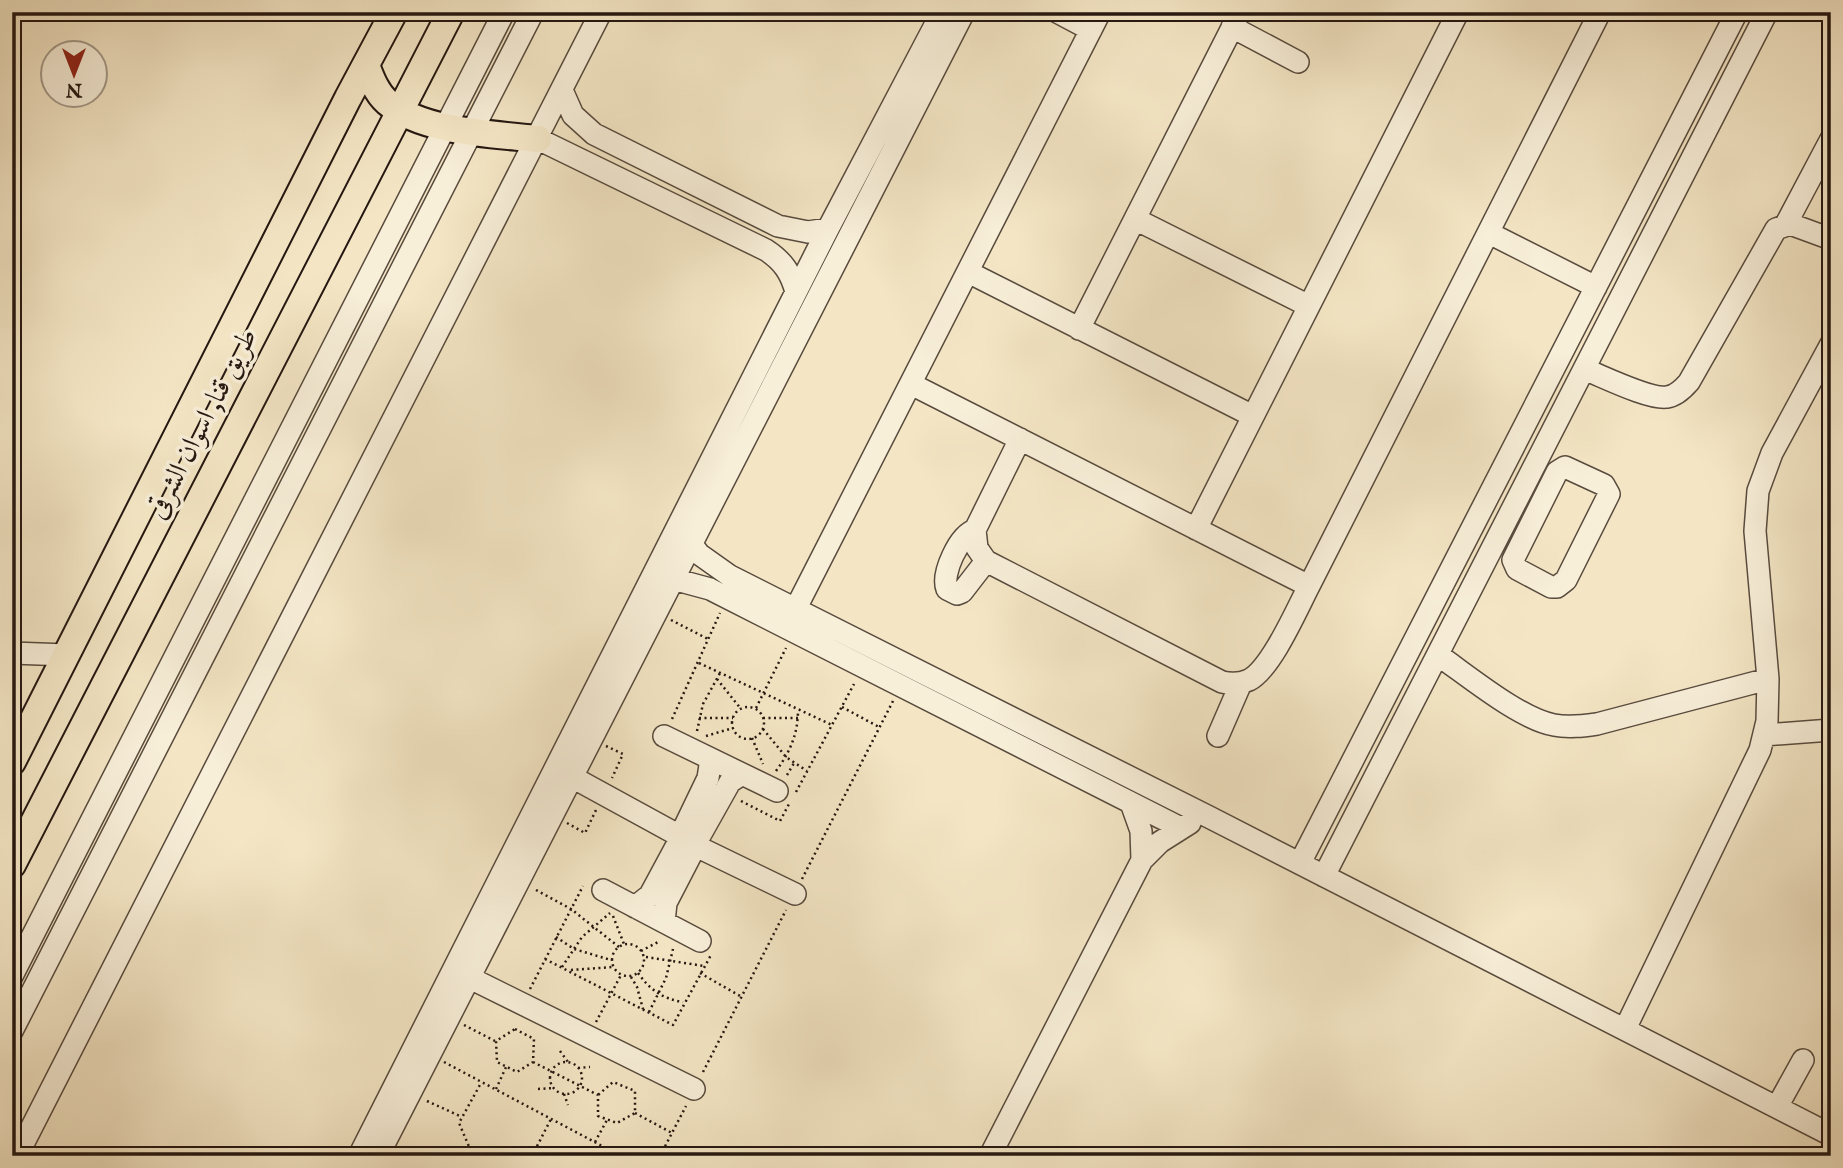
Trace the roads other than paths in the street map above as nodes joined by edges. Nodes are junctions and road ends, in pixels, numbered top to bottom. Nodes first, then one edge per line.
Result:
1 (394, 12) edge
2 (451, 12) edge
3 (505, 12) edge
4 (533, 12) edge
5 (601, 12) edge
6 (942, 12) edge
7 (964, 12) edge
8 (1056, 12) edge
9 (1600, 12) edge
10 (1737, 12) edge
11 (1767, 12) edge
12 (1451, 15) edge
13 (1236, 20) edge
14 (1096, 21) edge
15 (1298, 62) dead end
16 (366, 65) junction
17 (562, 90) junction
18 (1693, 97) junction
19 (348, 98) junction
20 (1717, 110) junction
21 (395, 121) junction
22 (459, 129) junction
23 (538, 139) junction
24 (1831, 139) edge
25 (1135, 219) junction
26 (1786, 224) junction
27 (828, 229) junction
28 (1489, 233) junction
29 (1831, 239) edge
30 (968, 272) junction
31 (1596, 287) junction
32 (796, 292) junction
33 (1309, 306) junction
34 (1079, 329) junction
35 (1831, 344) edge
36 (1584, 369) junction
37 (911, 384) junction
38 (1253, 416) junction
39 (1020, 439) junction
40 (1515, 504) junction
41 (1535, 514) junction
42 (678, 527) junction
43 (1196, 528) junction
44 (975, 530) junction
45 (690, 545) junction
46 (986, 561) junction
47 (664, 576) junction
48 (1309, 586) junction
49 (796, 608) junction
50 (12, 653) edge
51 (67, 654) junction
52 (1438, 655) junction
53 (1768, 679) junction
54 (1241, 683) junction
55 (1831, 730) edge
56 (1764, 735) junction
57 (664, 736) road end
58 (1218, 736) dead end
59 (711, 759) junction
60 (12, 762) edge
61 (742, 774) junction
62 (572, 777) junction
63 (769, 784) road end
64 (1131, 803) junction
65 (1209, 817) junction
66 (1181, 828) junction
67 (688, 840) junction
68 (1142, 860) junction
69 (1300, 863) junction
70 (12, 865) edge
71 (1324, 876) junction
72 (593, 888) road end
73 (795, 894) road end
74 (632, 905) junction
75 (670, 925) junction
76 (707, 945) road end
77 (12, 976) edge
78 (468, 977) junction
79 (1625, 1030) junction
80 (12, 1031) edge
81 (1803, 1060) dead end
82 (694, 1089) road end
83 (1777, 1107) junction
84 (1831, 1135) edge
85 (17, 1156) edge
86 (359, 1156) edge
87 (377, 1156) edge
88 (990, 1156) edge

1 - 16 main road, طريق قنا, اسوان الشرقى
2 - 21 main road, طريق قنا, اسوان الشرقى
3 - 22 street
4 - 22 street
5 - 17 street
6 - 27 street
7 - 45 street
8 - 14 street
9 - 28 street
10 - 18 street
11 - 20 street
12 - 33 street
13 - 15 street
13 - 25 street
14 - 30 street
16 - 19 main road, طريق قنا, اسوان الشرقى
16 - 21 main road
17 - 23 street
17 - 27 street
18 - 20 street
18 - 31 street
19 - 21 main road
19 - 51 main road, طريق قنا, اسوان الشرقى
20 - 36 street
21 - 22 main road
21 - 70 main road, طريق قنا, اسوان الشرقى
22 - 23 main road
22 - 77 street
22 - 80 street
23 - 32 street
23 - 85 street
24 - 26 street
25 - 33 street
25 - 34 street
26 - 29 street
26 - 36 street
27 - 32 street
28 - 31 street
28 - 48 street
30 - 34 street
30 - 37 street
31 - 69 street
32 - 42 street
33 - 38 street
34 - 38 street
35 - 53 street
36 - 40 street
37 - 39 street
37 - 49 street
38 - 43 street
39 - 43 street
39 - 44 street
40 - 41 street
40 - 52 street
41 - 41 street
42 - 45 street
42 - 47 street
43 - 48 street
44 - 46 street
44 - 46 street
45 - 47 street
45 - 49 street
46 - 54 street
47 - 62 street
47 - 64 street
47 - 86 street
48 - 54 street
49 - 65 street
50 - 51 street
51 - 60 main road, طريق قنا, اسوان الشرقى
52 - 53 street
52 - 71 street
53 - 56 street
54 - 58 street
55 - 56 street
56 - 79 street
57 - 59 street
59 - 61 street
59 - 67 street
61 - 63 street
61 - 67 street
62 - 67 street
62 - 78 street
64 - 66 street
64 - 68 street
65 - 66 street
65 - 69 street
66 - 68 street
67 - 73 street
67 - 74 street
67 - 75 street
68 - 88 street
69 - 71 street
71 - 79 street
72 - 74 street
74 - 75 street
75 - 76 street
78 - 82 street
78 - 87 street
79 - 83 street
81 - 83 street
83 - 84 street

